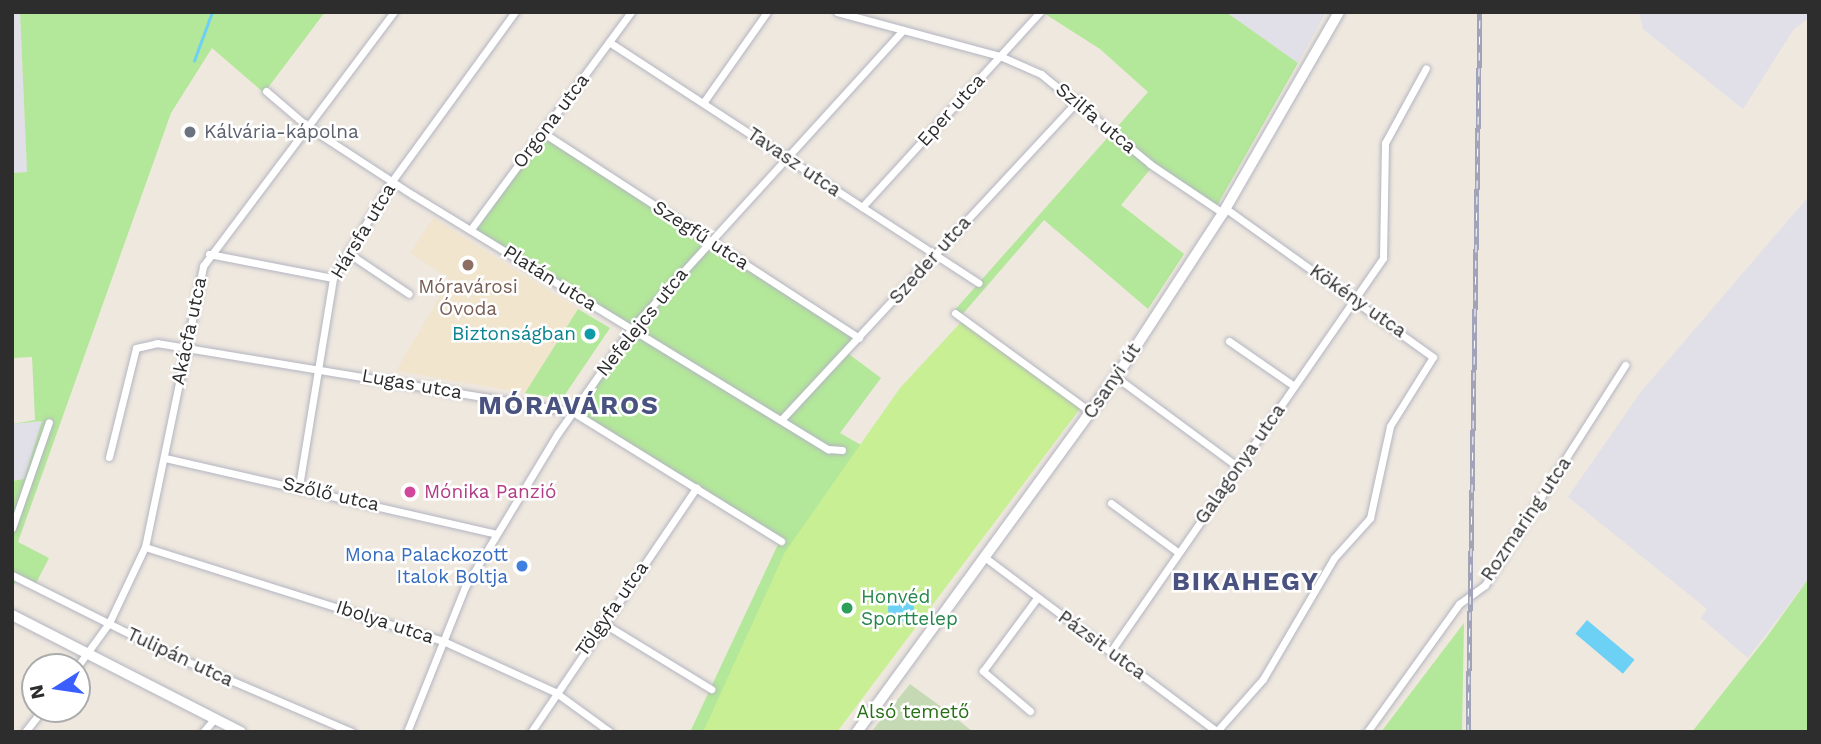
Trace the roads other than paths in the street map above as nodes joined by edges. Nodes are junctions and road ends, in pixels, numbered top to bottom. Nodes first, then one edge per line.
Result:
1 (394, 12) edge
2 (515, 12) edge
3 (631, 12) edge
4 (767, 12) edge
5 (837, 12) edge
6 (882, 12) edge
7 (1040, 12) edge
8 (1339, 12) edge
9 (879, 23) junction
10 (903, 30) junction
11 (609, 43) junction
12 (1000, 56) junction
13 (1426, 68) dead end
14 (266, 91) dead end
15 (1079, 99) junction
16 (704, 103) junction
17 (307, 126) junction
18 (542, 132) junction
19 (787, 157) junction
20 (392, 181) junction
21 (862, 207) junction
22 (1224, 210) junction
23 (471, 229) junction
24 (710, 241) junction
25 (348, 253) junction
26 (209, 254) junction
27 (937, 254) junction
28 (333, 278) junction
29 (978, 283) dead end
30 (409, 294) dead end
31 (1355, 299) junction
32 (955, 313) dead end
33 (631, 329) junction
34 (859, 338) junction
35 (1229, 341) dead end
36 (185, 348) junction
37 (1625, 365) dead end
38 (317, 369) junction
39 (1116, 377) junction
40 (1294, 386) junction
41 (573, 412) junction
42 (1091, 412) junction
43 (781, 420) junction
44 (49, 422) dead end
45 (842, 450) dead end
46 (109, 457) dead end
47 (165, 458) junction
48 (1238, 467) junction
49 (299, 486) junction
50 (696, 488) junction
51 (1111, 503) dead end
52 (12, 528) edge
53 (496, 534) junction
54 (780, 541) dead end
55 (145, 547) junction
56 (1179, 553) junction
57 (986, 558) junction
58 (15, 576) edge
59 (1037, 598) junction
60 (12, 615) edge
61 (109, 623) junction
62 (603, 623) junction
63 (443, 640) junction
64 (1111, 651) junction
65 (86, 653) edge
66 (89, 653) edge
67 (91, 656) edge
68 (711, 689) dead end
69 (554, 691) junction
70 (1030, 711) dead end
71 (215, 718) junction
72 (203, 732) edge
73 (240, 732) edge
74 (352, 732) edge
75 (407, 732) edge
76 (531, 732) edge
77 (610, 732) edge
78 (857, 732) edge
79 (1217, 732) edge
80 (1367, 732) edge

1 - 17 street, Akácfa utca
2 - 20 street, Hársfa utca
3 - 11 street, Orgona utca
4 - 16 street
5 - 9 street, Szilfa utca
6 - 9 street
7 - 12 street, Eper utca
8 - 22 street, Csanyi út
9 - 10 street, Szilfa utca
10 - 12 street, Szilfa utca
10 - 19 street, Nefelejcs utca
11 - 16 street, Tavasz utca
11 - 18 street, Orgona utca
12 - 15 street, Szilfa utca
12 - 21 street, Eper utca
13 - 31 street, Galagonya utca
14 - 17 street, Platán utca
15 - 22 street, Szilfa utca
15 - 27 street, Szeder utca
16 - 19 street, Tavasz utca
17 - 20 street, Platán utca
17 - 26 street, Akácfa utca
18 - 23 street, Orgona utca
18 - 24 street, Szegfű utca
19 - 21 street, Tavasz utca
19 - 24 street, Nefelejcs utca
20 - 23 street, Platán utca
20 - 25 street, Hársfa utca
21 - 27 street, Tavasz utca
22 - 31 street, Kökény utca
22 - 39 street, Csanyi út
23 - 33 street, Platán utca
24 - 33 street, Nefelejcs utca
24 - 34 street, Szegfű utca
25 - 28 street, Hársfa utca
25 - 30 street
26 - 28 street
26 - 36 street, Akácfa utca
27 - 29 street, Tavasz utca
27 - 34 street, Szeder utca
28 - 38 street, Hársfa utca
31 - 40 street, Galagonya utca
31 - 79 street, Kökény utca
32 - 42 street
33 - 41 street, Nefelejcs utca
33 - 43 street, Platán utca
34 - 43 street, Szeder utca
35 - 40 street
36 - 38 street, Lugas utca
36 - 46 street, Lugas utca
36 - 47 street, Akácfa utca
37 - 80 street, Rozmaring utca
38 - 41 street, Lugas utca
38 - 49 street, Hársfa utca
39 - 42 street, Csanyi út
39 - 48 street
40 - 48 street, Galagonya utca
41 - 50 street, Lugas utca
41 - 53 street, Nefelejcs utca
42 - 57 street, Csanyi út
43 - 45 street, Platán utca
44 - 52 street
47 - 49 street, Szőlő utca
47 - 55 street, Akácfa utca
48 - 56 street, Galagonya utca
49 - 53 street, Szőlő utca
50 - 54 street, Lugas utca
50 - 62 street, Tölgyfa utca
51 - 56 street
53 - 63 street, Nefelejcs utca
55 - 61 street, Akácfa utca
55 - 63 street, Ibolya utca
56 - 64 street, Galagonya utca
57 - 59 street, Pázsit utca
57 - 78 street, Csanyi út
58 - 61 street, Tulipán utca
59 - 64 street, Pázsit utca
59 - 70 street
60 - 65 street
61 - 66 street, Akácfa utca
61 - 74 street, Tulipán utca
62 - 68 street
62 - 69 street, Tölgyfa utca
63 - 69 street, Ibolya utca
63 - 75 street, Nefelejcs utca
64 - 79 street, Pázsit utca
67 - 71 street
69 - 76 street, Tölgyfa utca
69 - 77 street, Ibolya utca
71 - 72 street
71 - 73 street

